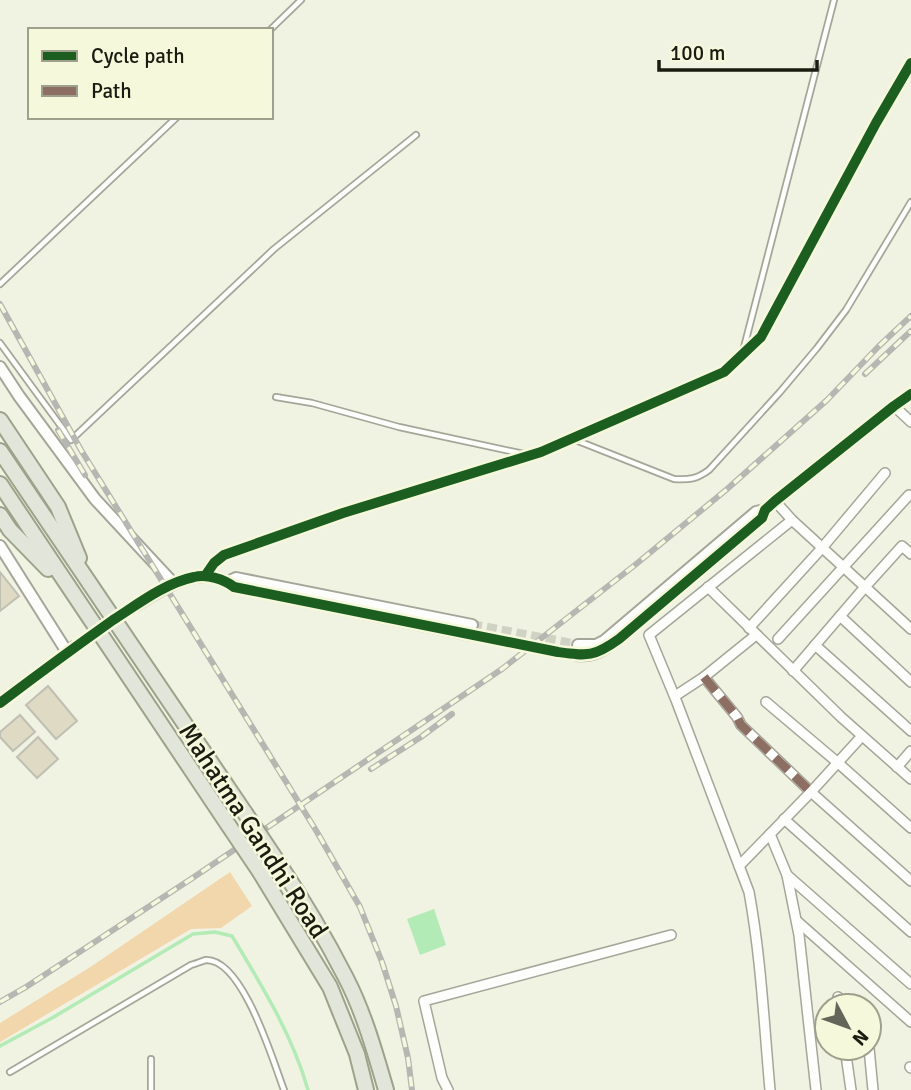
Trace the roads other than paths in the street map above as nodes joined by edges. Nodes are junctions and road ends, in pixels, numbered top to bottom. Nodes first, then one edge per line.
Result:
1 (301, 0) edge
2 (834, 0) edge
3 (272, 28) edge
4 (911, 63) edge
5 (175, 119) edge
6 (416, 135) dead end
7 (911, 202) edge
8 (0, 284) edge
9 (0, 343) edge
10 (742, 355) junction
11 (0, 367) edge
12 (911, 394) edge
13 (276, 397) dead end
14 (894, 406) junction
15 (0, 421) edge
16 (911, 422) edge
17 (572, 439) junction
18 (0, 451) edge
19 (530, 456) junction
20 (885, 472) dead end
21 (0, 484) edge
22 (909, 495) edge
23 (775, 501) junction
24 (0, 515) edge
25 (792, 520) junction
26 (0, 546) edge
27 (822, 548) junction
28 (911, 554) edge
29 (844, 568) junction
30 (205, 576) junction
31 (173, 583) junction
32 (90, 586) junction
33 (708, 587) junction
34 (865, 587) junction
35 (76, 598) junction
36 (132, 607) tunnel mouth
37 (840, 616) junction
38 (911, 629) edge
39 (472, 630) tunnel mouth
40 (753, 631) junction
41 (778, 639) dead end
42 (815, 645) junction
43 (71, 650) joint
44 (577, 650) tunnel mouth
45 (793, 671) junction
46 (704, 677) junction
47 (911, 682) edge
48 (675, 696) junction
49 (766, 702) dead end
50 (0, 703) edge
51 (911, 731) edge
52 (862, 736) junction
53 (911, 751) edge
54 (837, 762) junction
55 (897, 767) junction
56 (911, 779) edge
57 (811, 792) junction
58 (784, 819) junction
59 (911, 828) edge
60 (770, 834) junction
61 (739, 866) junction
62 (787, 875) junction
63 (911, 881) edge
64 (796, 921) junction
65 (911, 932) edge
66 (671, 935) dead end
67 (911, 984) edge
68 (911, 1022) edge
69 (151, 1059) dead end
70 (847, 1062) edge
71 (870, 1062) edge
72 (10, 1072) dead end
73 (151, 1090) edge
74 (284, 1090) edge
75 (366, 1090) edge
76 (386, 1090) edge
77 (448, 1090) edge
78 (770, 1090) edge
79 (816, 1090) edge
80 (851, 1090) edge
81 (873, 1090) edge

1 - 3 lane
2 - 10 lane
4 - 10 street
5 - 8 lane
6 - 9 lane
7 - 17 lane
10 - 17 street
11 - 31 street
12 - 14 street
13 - 19 lane
14 - 16 street
14 - 23 street
15 - 32 main road
17 - 19 street
18 - 32 main road
19 - 30 street
20 - 27 street
21 - 35 main road
22 - 29 street
23 - 25 street
23 - 44 street
24 - 35 main road
25 - 27 street
25 - 33 street
26 - 43 street
27 - 29 street
27 - 40 street
28 - 34 street
29 - 34 street
29 - 41 street
30 - 31 street
30 - 39 street
31 - 36 street
32 - 76 main road, Mahatma Gandhi Road, bridge
33 - 40 street
33 - 48 street
34 - 37 street
34 - 38 street
35 - 75 main road, Mahatma Gandhi Road, bridge
37 - 42 street
37 - 47 street
40 - 45 street
40 - 46 street
42 - 45 street
42 - 51 street
43 - 50 street
45 - 52 street
46 - 48 street
46 - 57 street
48 - 61 street
49 - 54 street
52 - 54 street
52 - 55 street
53 - 55 street
54 - 57 street
54 - 59 street
55 - 56 street
57 - 58 street
57 - 63 street
58 - 60 street
58 - 65 street
60 - 61 street
60 - 62 street
61 - 78 street
62 - 64 street
62 - 67 street
64 - 68 street
64 - 79 street
66 - 77 street
69 - 73 lane
70 - 80 street
71 - 81 street
72 - 74 lane

